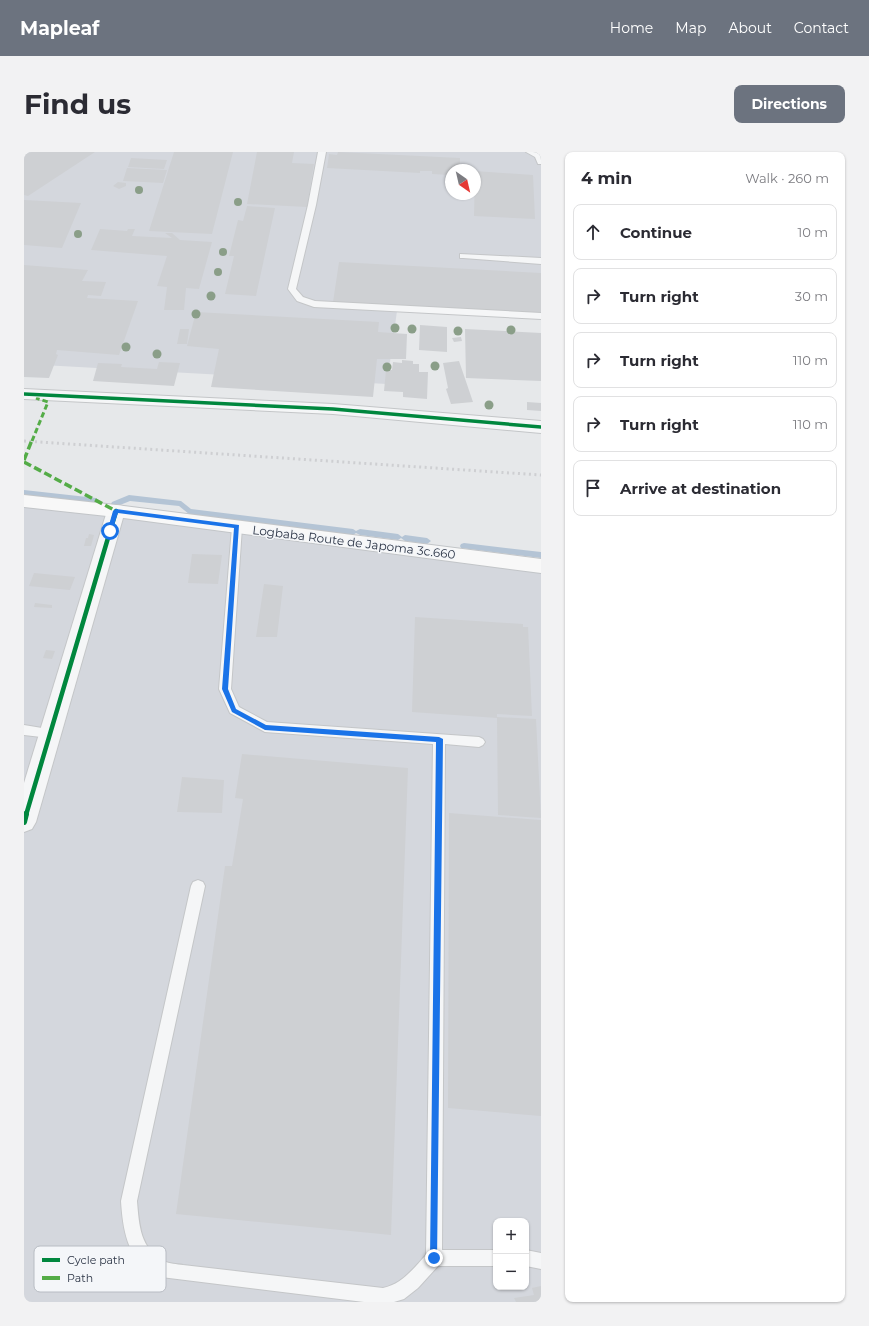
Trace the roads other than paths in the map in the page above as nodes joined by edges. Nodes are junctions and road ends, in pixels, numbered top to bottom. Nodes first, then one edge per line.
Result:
1 (322, 152) edge
2 (530, 152) edge
3 (541, 162) edge
4 (463, 256) dead end
5 (541, 261) edge
6 (541, 316) edge
7 (24, 394) edge
8 (541, 427) edge
9 (24, 501) edge
10 (116, 511) junction
11 (237, 527) junction
12 (541, 566) edge
13 (24, 730) edge
14 (50, 733) junction
15 (439, 739) junction
16 (479, 742) dead end
17 (24, 822) edge
18 (198, 886) dead end
19 (138, 1246) edge
20 (434, 1258) junction
21 (493, 1258) edge
22 (529, 1258) edge
23 (541, 1260) edge
24 (166, 1270) edge

1 - 6 lane
2 - 3 lane
4 - 5 lane
7 - 8 street
9 - 10 main road, Logbaba Route de Japoma 3c.660
10 - 11 main road, Logbaba Route de Japoma 3c.660
10 - 14 street
11 - 12 main road, Logbaba Route de Japoma 3c.660
11 - 15 lane
13 - 14 lane
14 - 17 street
15 - 16 lane
15 - 20 lane
18 - 19 lane
20 - 21 lane
20 - 24 lane
22 - 23 lane

